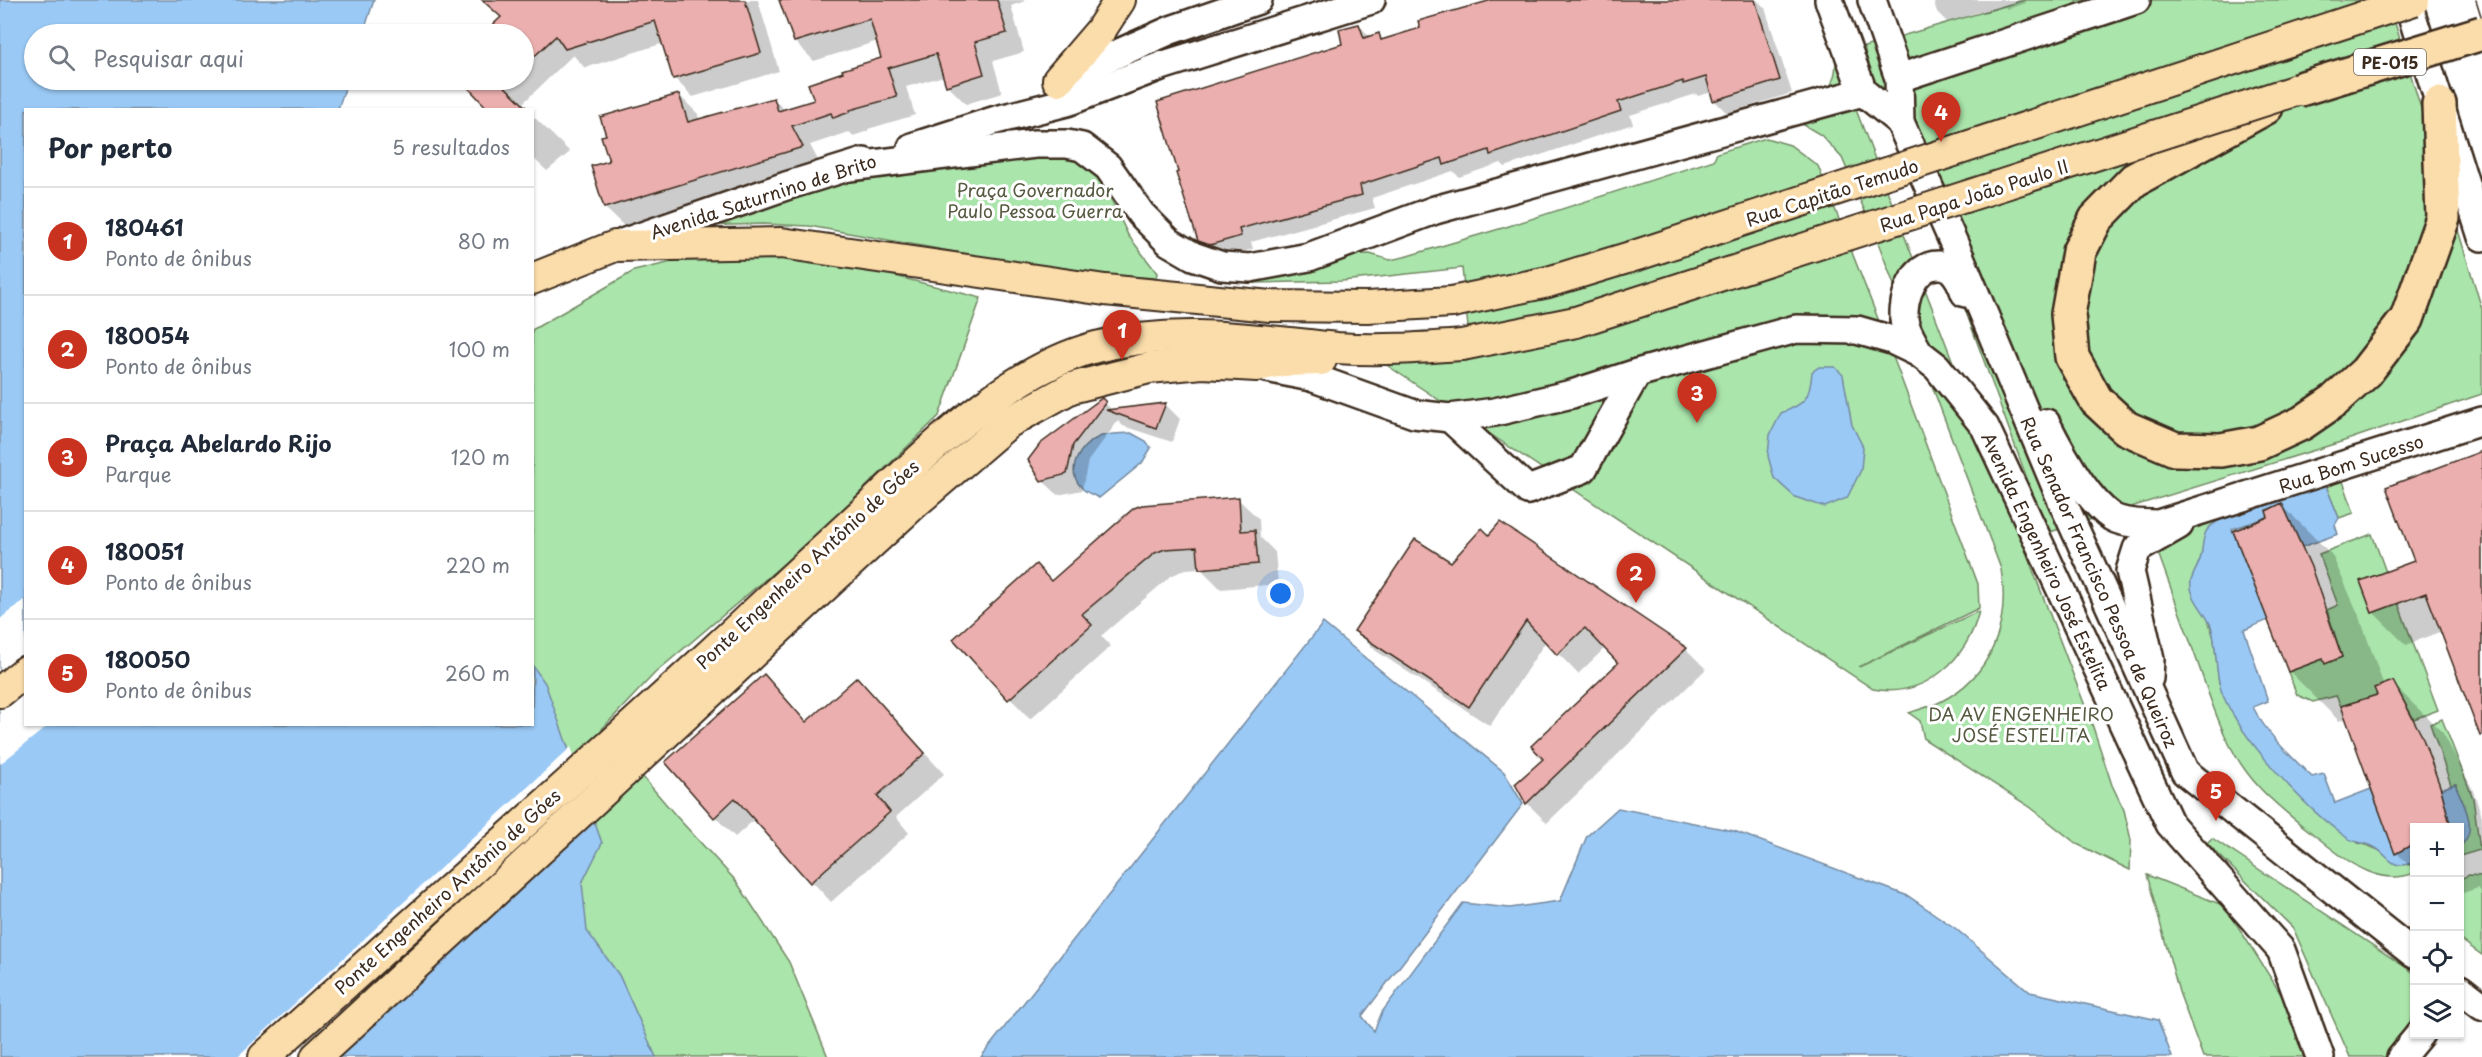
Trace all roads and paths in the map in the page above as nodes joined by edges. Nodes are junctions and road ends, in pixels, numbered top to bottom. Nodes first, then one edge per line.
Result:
1 (1120, 0) edge
2 (1258, 0) edge
3 (1371, 0) edge
4 (1828, 0) edge
5 (1872, 0) edge
6 (2136, 0) edge
7 (2407, 0) edge
8 (2414, 0) edge
9 (2482, 33) edge
10 (1899, 78) junction
11 (1058, 80) junction
12 (2297, 90) junction
13 (1863, 92) junction
14 (2439, 104) junction
15 (996, 120) junction
16 (1900, 122) junction
17 (849, 167) junction
18 (2482, 237) edge
19 (615, 246) junction
20 (534, 278) edge
21 (1995, 339) junction
22 (1462, 345) joint
23 (1397, 350) junction
24 (1919, 353) junction
25 (1257, 366) junction
26 (1637, 373) junction
27 (1450, 418) junction
28 (2482, 421) edge
29 (2221, 506) junction
30 (24, 673) edge
31 (0, 692) edge
32 (2148, 694) junction
33 (2410, 950) edge
34 (2464, 992) edge
35 (2482, 1006) edge
36 (2464, 1013) edge
37 (2417, 1039) edge
38 (264, 1057) edge
39 (316, 1057) edge
40 (2320, 1057) edge
41 (2401, 1057) edge

1 - 11 main road
2 - 11 main road, Avenida Saturnino de Brito
3 - 15 main road, Avenida Saturnino de Brito
4 - 13 main road
5 - 10 main road
6 - 10 main road
7 - 14 main road
8 - 19 main road, Rua Capitão Temudo, bridge
9 - 12 highway, Rua Papa João Paulo II / PE-015, bridge
10 - 16 main road
11 - 15 main road, Avenida Saturnino de Brito
12 - 14 highway, bridge
12 - 22 main road, Rua Papa João Paulo II, bridge
13 - 16 main road
13 - 17 main road
14 - 18 main road
15 - 17 main road, Avenida Saturnino de Brito
16 - 21 main road, Rua Senador Francisco Pessoa de Queiroz
17 - 19 main road, Avenida Saturnino de Brito
19 - 20 main road, Avenida Saturnino de Brito
21 - 24 main road
21 - 29 main road, Rua Bom Sucesso
21 - 32 main road, Rua Senador Francisco Pessoa de Queiroz
22 - 23 main road, Ponte Engenheiro Antônio de Góes
23 - 25 main road, Ponte Engenheiro Antônio de Góes
23 - 38 main road, Ponte Engenheiro Antônio de Góes
24 - 26 main road, Avenida Engenheiro José Estelita
24 - 40 main road, Avenida Engenheiro José Estelita
25 - 27 main road, Avenida Engenheiro José Estelita
25 - 39 main road, Ponte Engenheiro Antônio de Góes
26 - 27 main road, Avenida Engenheiro José Estelita
26 - 27 main road
28 - 29 main road, Rua Bom Sucesso
29 - 32 main road, Rua Bom Sucesso
30 - 31 main road
32 - 33 main road, Rua Senador Francisco Pessoa de Queiroz
34 - 35 main road
35 - 36 main road
37 - 41 main road

